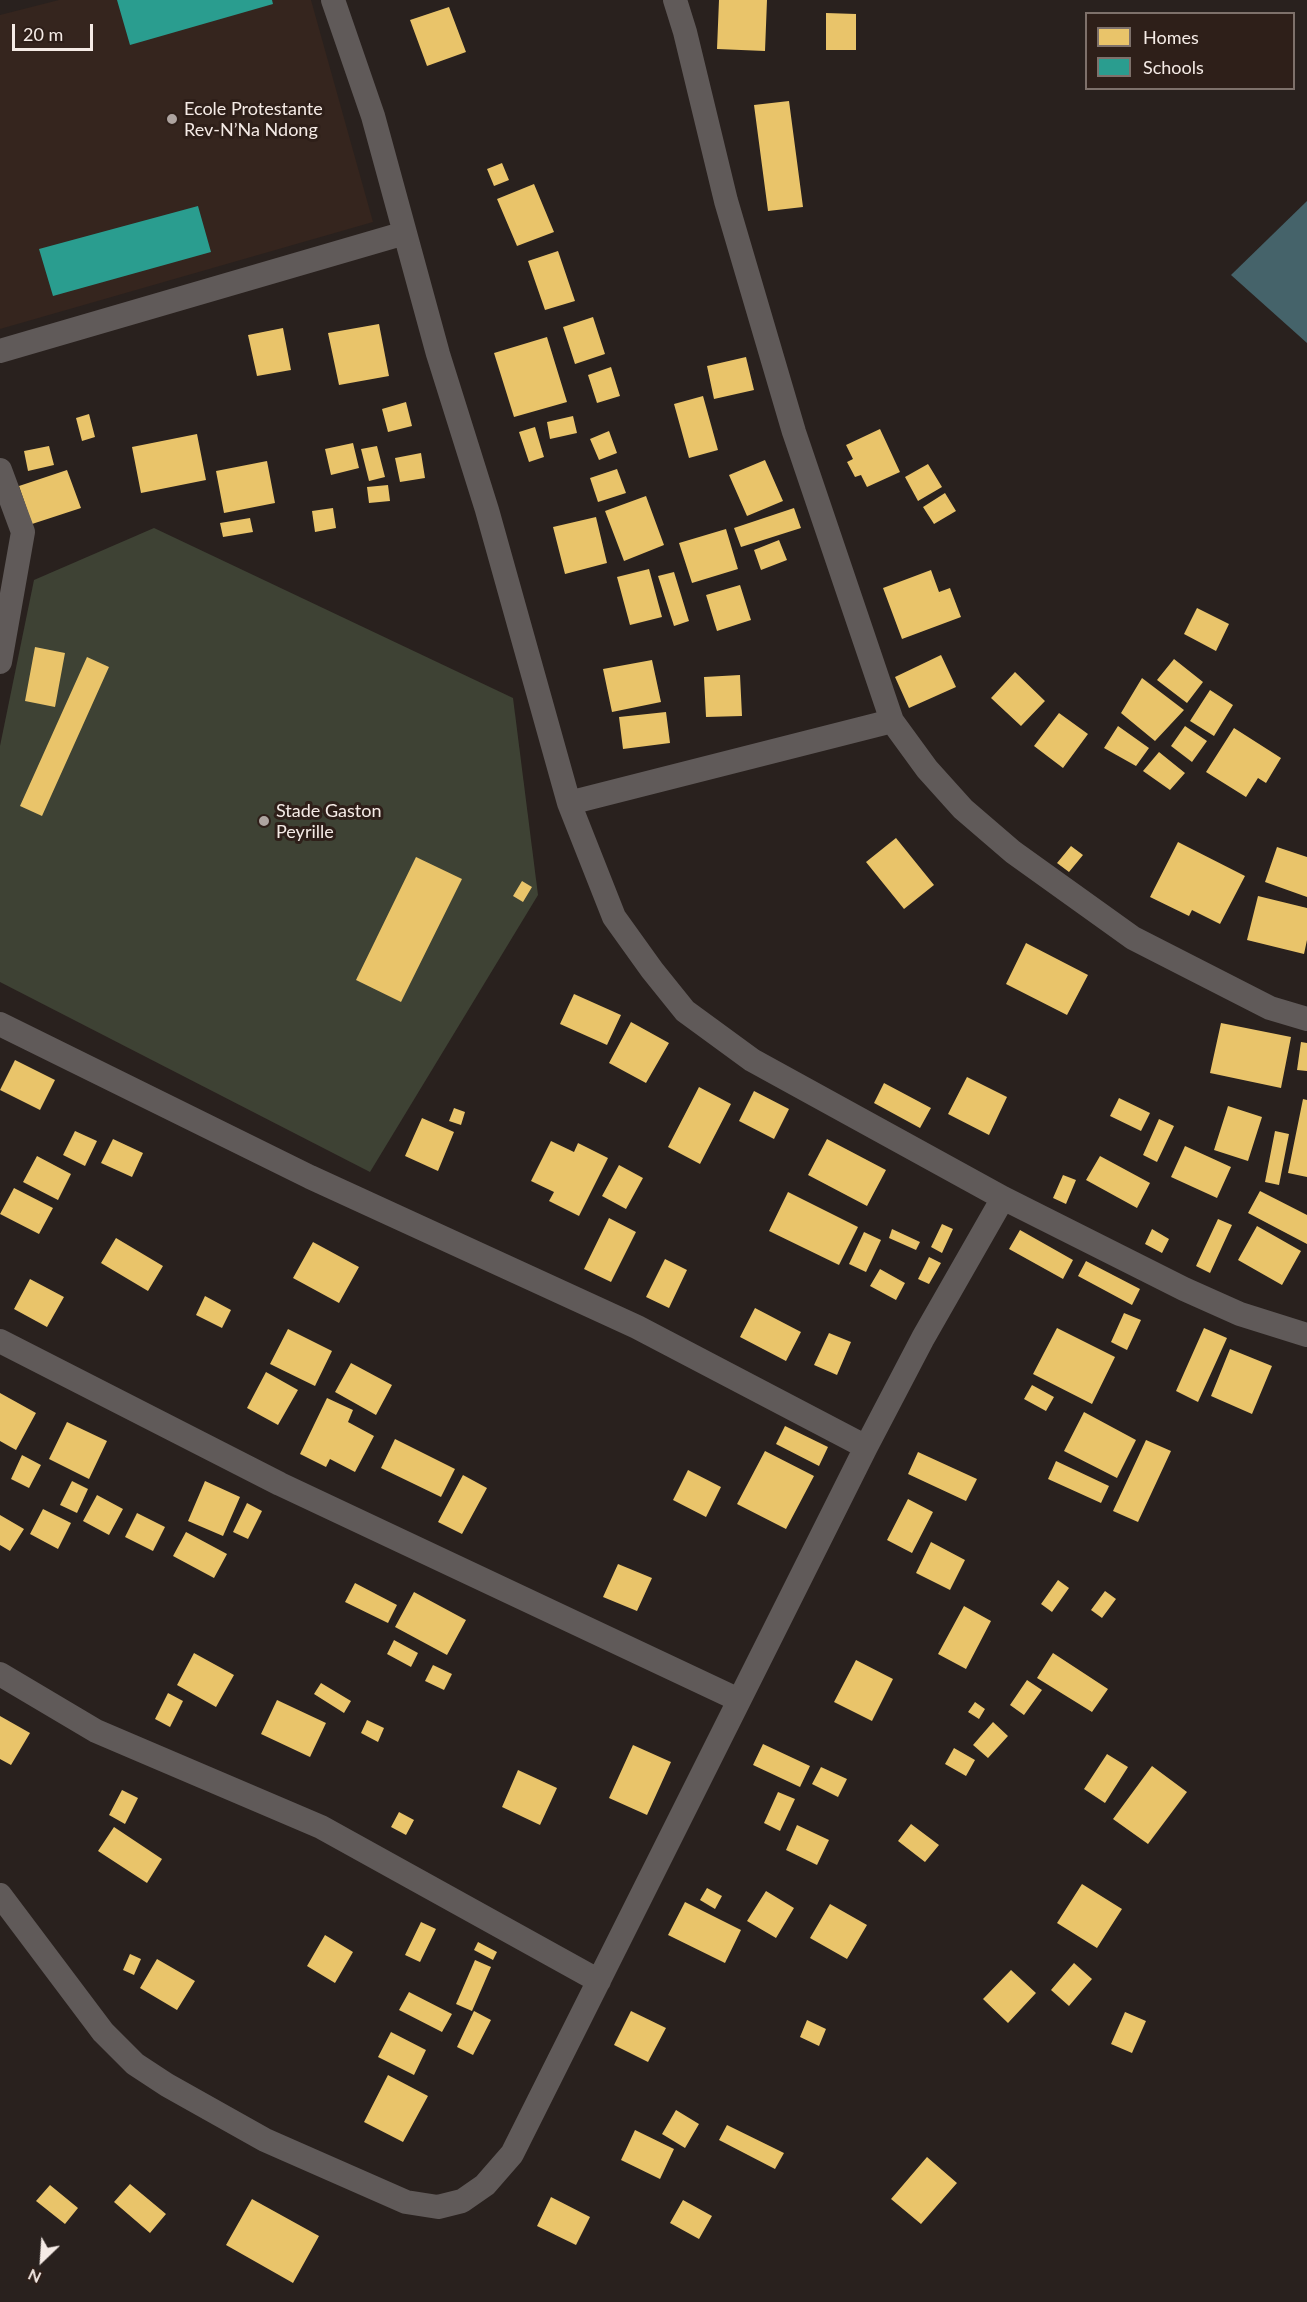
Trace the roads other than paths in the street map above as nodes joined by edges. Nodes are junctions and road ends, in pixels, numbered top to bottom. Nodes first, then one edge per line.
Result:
1 (333, 0) edge
2 (675, 0) edge
3 (405, 233) junction
4 (0, 351) edge
5 (0, 470) edge
6 (0, 662) edge
7 (892, 721) junction
8 (568, 803) junction
9 (1307, 1019) edge
10 (0, 1024) edge
11 (1003, 1198) junction
12 (1307, 1335) edge
13 (0, 1341) edge
14 (866, 1447) junction
15 (0, 1674) edge
16 (739, 1700) junction
17 (0, 1895) edge
18 (599, 1981) junction

1 - 3 street
2 - 7 street
3 - 4 street
3 - 8 street
5 - 6 street
7 - 8 street
7 - 9 street
8 - 11 street
10 - 14 street
11 - 12 street
11 - 14 street
13 - 16 street
14 - 16 street
15 - 18 street
16 - 18 street
17 - 18 street

